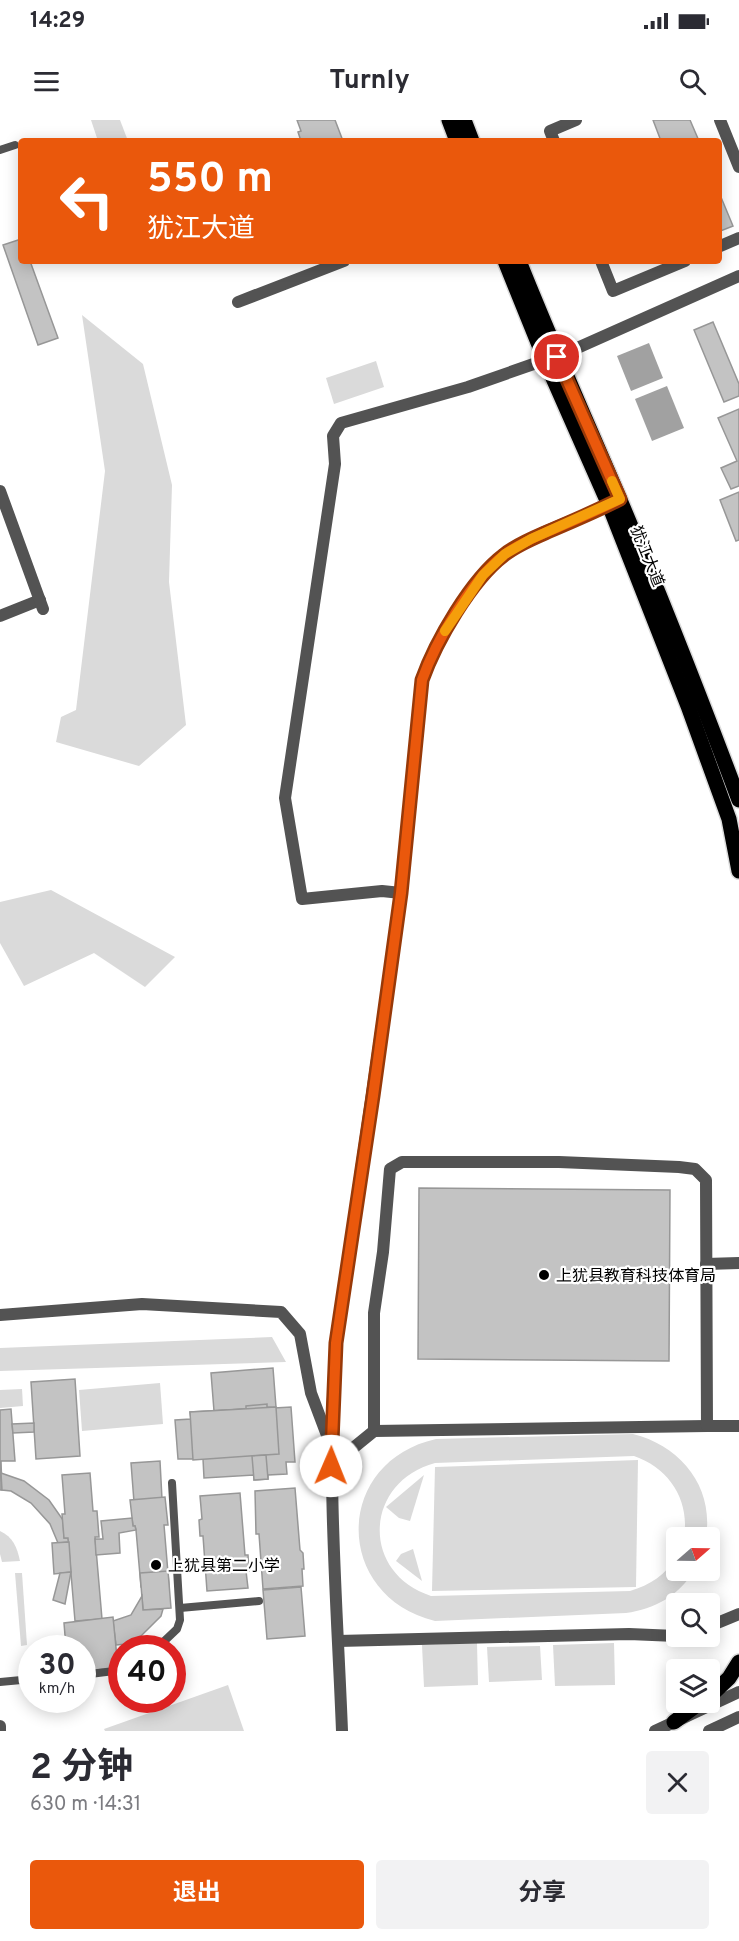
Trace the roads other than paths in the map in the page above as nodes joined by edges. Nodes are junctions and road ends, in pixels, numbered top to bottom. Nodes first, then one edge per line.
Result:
1 (448, 120) edge
2 (464, 120) edge
3 (576, 120) edge
4 (720, 120) edge
5 (456, 138) edge
6 (471, 138) edge
7 (553, 138) edge
8 (15, 145) dead end
9 (0, 150) edge
10 (739, 167) edge
11 (739, 238) edge
12 (722, 245) edge
13 (336, 264) edge
14 (506, 264) edge
15 (520, 264) edge
16 (602, 264) edge
17 (678, 264) edge
18 (739, 276) edge
19 (238, 302) dead end
20 (551, 358) junction
21 (0, 491) edge
22 (614, 502) junction
23 (0, 616) edge
24 (739, 800) edge
25 (739, 871) edge
26 (401, 893) junction
27 (739, 1263) edge
28 (706, 1264) junction
29 (0, 1315) edge
30 (707, 1426) junction
31 (739, 1426) edge
32 (374, 1431) junction
33 (331, 1446) junction
34 (331, 1466) junction
35 (171, 1482) dead end
36 (259, 1601) dead end
37 (180, 1608) junction
38 (739, 1614) edge
39 (720, 1622) edge
40 (171, 1635) edge
41 (666, 1636) edge
42 (338, 1641) junction
43 (739, 1662) edge
44 (18, 1680) edge
45 (0, 1682) edge
46 (720, 1687) edge
47 (739, 1692) edge
48 (686, 1713) edge
49 (739, 1717) edge
50 (674, 1722) junction
51 (0, 1726) edge
52 (0, 1731) edge
53 (342, 1731) edge
54 (655, 1731) edge
55 (710, 1731) edge

1 - 5 main road
2 - 6 main road
3 - 7 street
4 - 10 street
8 - 9 lane
11 - 12 street
13 - 19 street
14 - 20 main road, 犹江大道
15 - 20 main road, 犹江大道
16 - 17 street
18 - 20 street
20 - 22 main road, 犹江大道
20 - 26 street
21 - 23 street
22 - 24 main road, 犹江大道
22 - 25 main road, 犹江大道
22 - 26 street
26 - 33 street
27 - 28 street
28 - 30 street
28 - 32 street
29 - 33 street
30 - 31 street
30 - 32 street
32 - 34 street
33 - 34 street
34 - 42 street
35 - 37 lane
36 - 37 lane
37 - 40 lane
38 - 39 street
41 - 42 street
42 - 53 street
43 - 46 main road
44 - 45 lane
47 - 50 street
48 - 50 main road
49 - 55 street
50 - 54 street
51 - 52 street

